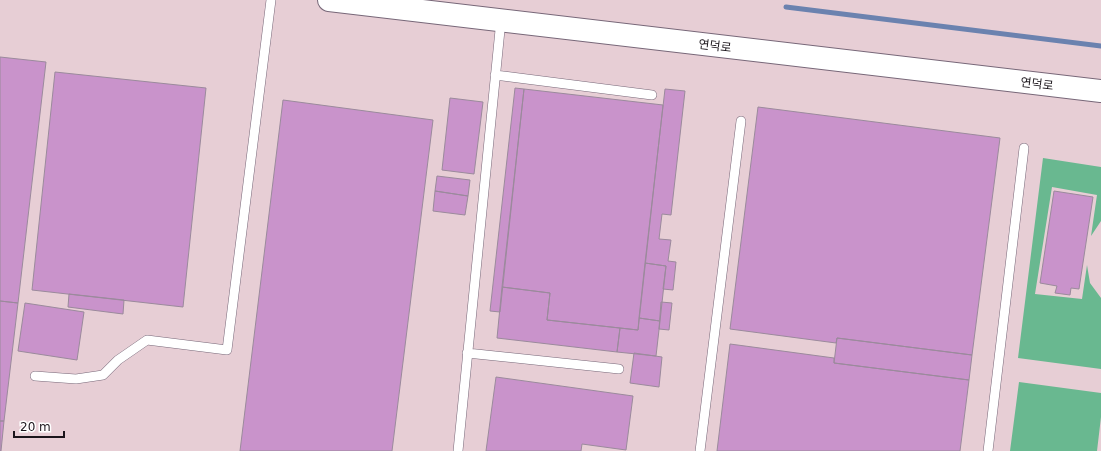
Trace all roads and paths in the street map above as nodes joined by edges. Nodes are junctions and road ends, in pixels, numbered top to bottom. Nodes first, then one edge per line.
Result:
1 (271, 0) edge
2 (329, 0) edge
3 (501, 20) junction
4 (495, 75) junction
5 (1101, 91) edge
6 (652, 95) dead end
7 (741, 121) dead end
8 (1024, 148) dead end
9 (467, 353) junction
10 (619, 369) dead end
11 (36, 376) dead end
12 (458, 451) edge
13 (700, 451) edge
14 (988, 451) edge

1 - 11 lane
2 - 3 street, 연덕로
3 - 4 lane
3 - 5 street, 연덕로
4 - 6 lane
4 - 9 lane
7 - 13 lane
8 - 14 lane
9 - 10 lane
9 - 12 lane

